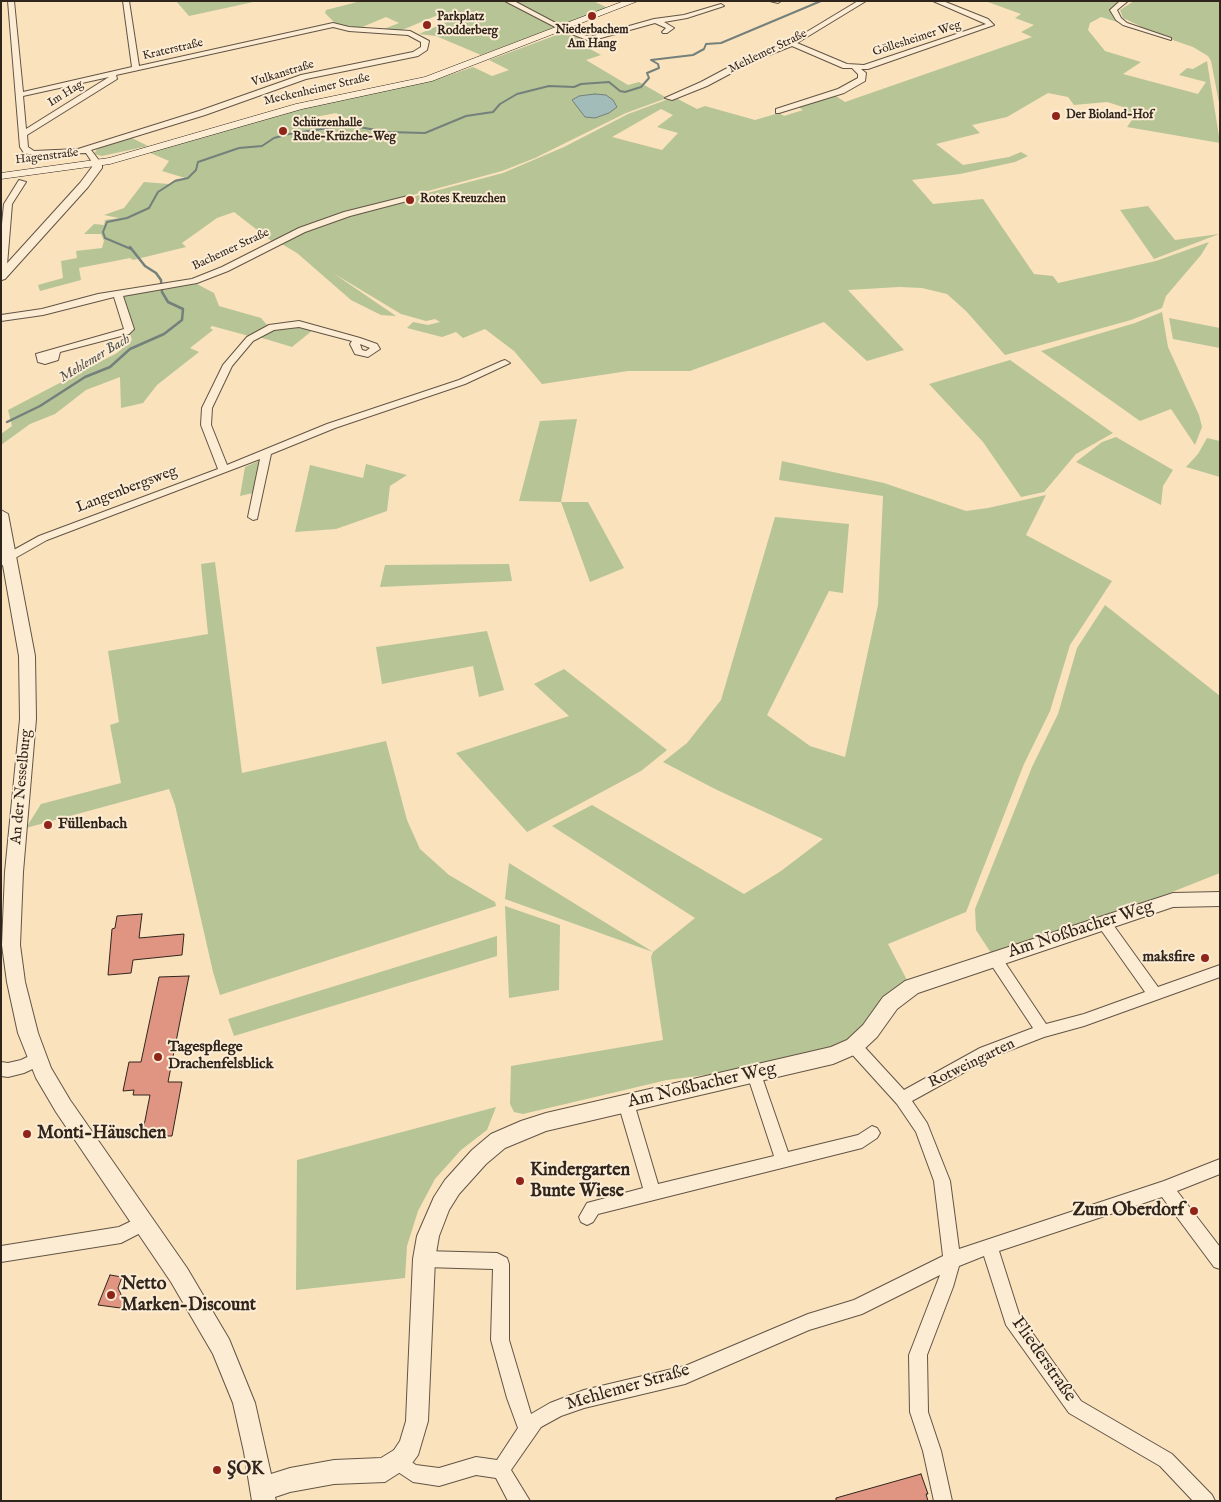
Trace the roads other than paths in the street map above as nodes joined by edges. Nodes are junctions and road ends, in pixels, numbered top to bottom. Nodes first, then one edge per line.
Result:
1 (11, 1) edge
2 (126, 1) edge
3 (508, 1) edge
4 (633, 1) edge
5 (774, 1) edge
6 (778, 1) edge
7 (864, 1) edge
8 (936, 1) edge
9 (1125, 1) edge
10 (721, 6) dead end
11 (657, 21) junction
12 (333, 25) joint
13 (560, 30) junction
14 (665, 32) dead end
15 (1169, 39) dead end
16 (792, 42) junction
17 (856, 68) junction
18 (136, 69) junction
19 (121, 73) junction
20 (18, 96) junction
21 (669, 98) dead end
22 (778, 111) dead end
23 (23, 134) junction
24 (80, 151) junction
25 (91, 168) junction
26 (1, 176) edge
27 (22, 182) dead end
28 (408, 198) dead end
29 (3, 255) edge
30 (18, 257) junction
31 (2, 277) edge
32 (118, 294) junction
33 (1, 318) edge
34 (357, 340) dead end
35 (55, 350) dead end
36 (505, 363) dead end
37 (267, 451) junction
38 (224, 470) junction
39 (1, 514) edge
40 (253, 517) dead end
41 (5, 560) edge
42 (1220, 899) edge
43 (1104, 923) junction
44 (995, 959) junction
45 (1220, 971) edge
46 (1155, 994) junction
47 (1043, 1031) junction
48 (854, 1046) junction
49 (38, 1060) junction
50 (1, 1069) edge
51 (754, 1074) junction
52 (902, 1098) junction
53 (626, 1103) junction
54 (872, 1133) dead end
55 (783, 1160) junction
56 (1220, 1166) edge
57 (1165, 1188) junction
58 (652, 1192) junction
59 (587, 1217) dead end
60 (144, 1223) junction
61 (988, 1246) junction
62 (1, 1254) edge
63 (424, 1259) junction
64 (952, 1261) junction
65 (1220, 1261) edge
66 (528, 1430) junction
67 (398, 1462) junction
68 (501, 1470) junction
69 (263, 1495) edge
70 (521, 1501) edge
71 (944, 1501) edge
72 (1206, 1501) edge

1 - 20 street
2 - 18 street
3 - 13 street
4 - 13 main road, Meckenheimer Straße
5 - 6 street
7 - 16 street, Mehlemer Straße
8 - 17 street, Göllesheimer Weg
9 - 15 street
10 - 11 street
11 - 13 street
11 - 14 street
12 - 18 street, Kraterstraße
12 - 24 street, Vulkanstraße
13 - 25 main road, Meckenheimer Straße
16 - 17 street, Göllesheimer Weg
16 - 21 street, Mehlemer Straße
17 - 22 street
18 - 19 street, Kraterstraße
19 - 20 street, Kraterstraße
19 - 23 street, Im Hag
20 - 23 street
23 - 24 street
24 - 25 street
25 - 26 main road, Hagenstraße
25 - 30 street
27 - 29 street
28 - 32 street, Bachemer Straße
29 - 30 street
29 - 31 street
30 - 31 street
32 - 33 street, Bachemer Straße
32 - 35 street
34 - 38 street
36 - 37 street, Langenbergsweg
37 - 38 street, Langenbergsweg
37 - 40 street
38 - 41 street, Langenbergsweg
39 - 41 street, An der Nesselburg
41 - 49 street, An der Nesselburg
42 - 43 street, Am Noßbacher Weg
43 - 44 street, Am Noßbacher Weg
43 - 46 street
44 - 47 street
44 - 48 street, Am Noßbacher Weg
45 - 46 street, Rotweingarten
46 - 47 street, Rotweingarten
47 - 52 street, Rotweingarten
48 - 51 street, Am Noßbacher Weg
48 - 52 street
49 - 50 street
49 - 60 street, An der Nesselburg
51 - 53 street, Am Noßbacher Weg
51 - 55 street
52 - 64 street
53 - 58 street
53 - 63 street, Am Noßbacher Weg
54 - 55 street
55 - 58 street
56 - 57 street, Mehlemer Straße
57 - 61 street, Mehlemer Straße
57 - 65 street
58 - 59 street
60 - 62 street
60 - 69 street, An der Nesselburg
61 - 64 street, Mehlemer Straße
61 - 72 street, Fliederstraße
63 - 66 street
63 - 67 street, Am Noßbacher Weg
64 - 66 street, Mehlemer Straße
64 - 71 street
66 - 68 street, Mehlemer Straße
67 - 68 street
67 - 69 street
68 - 70 street

